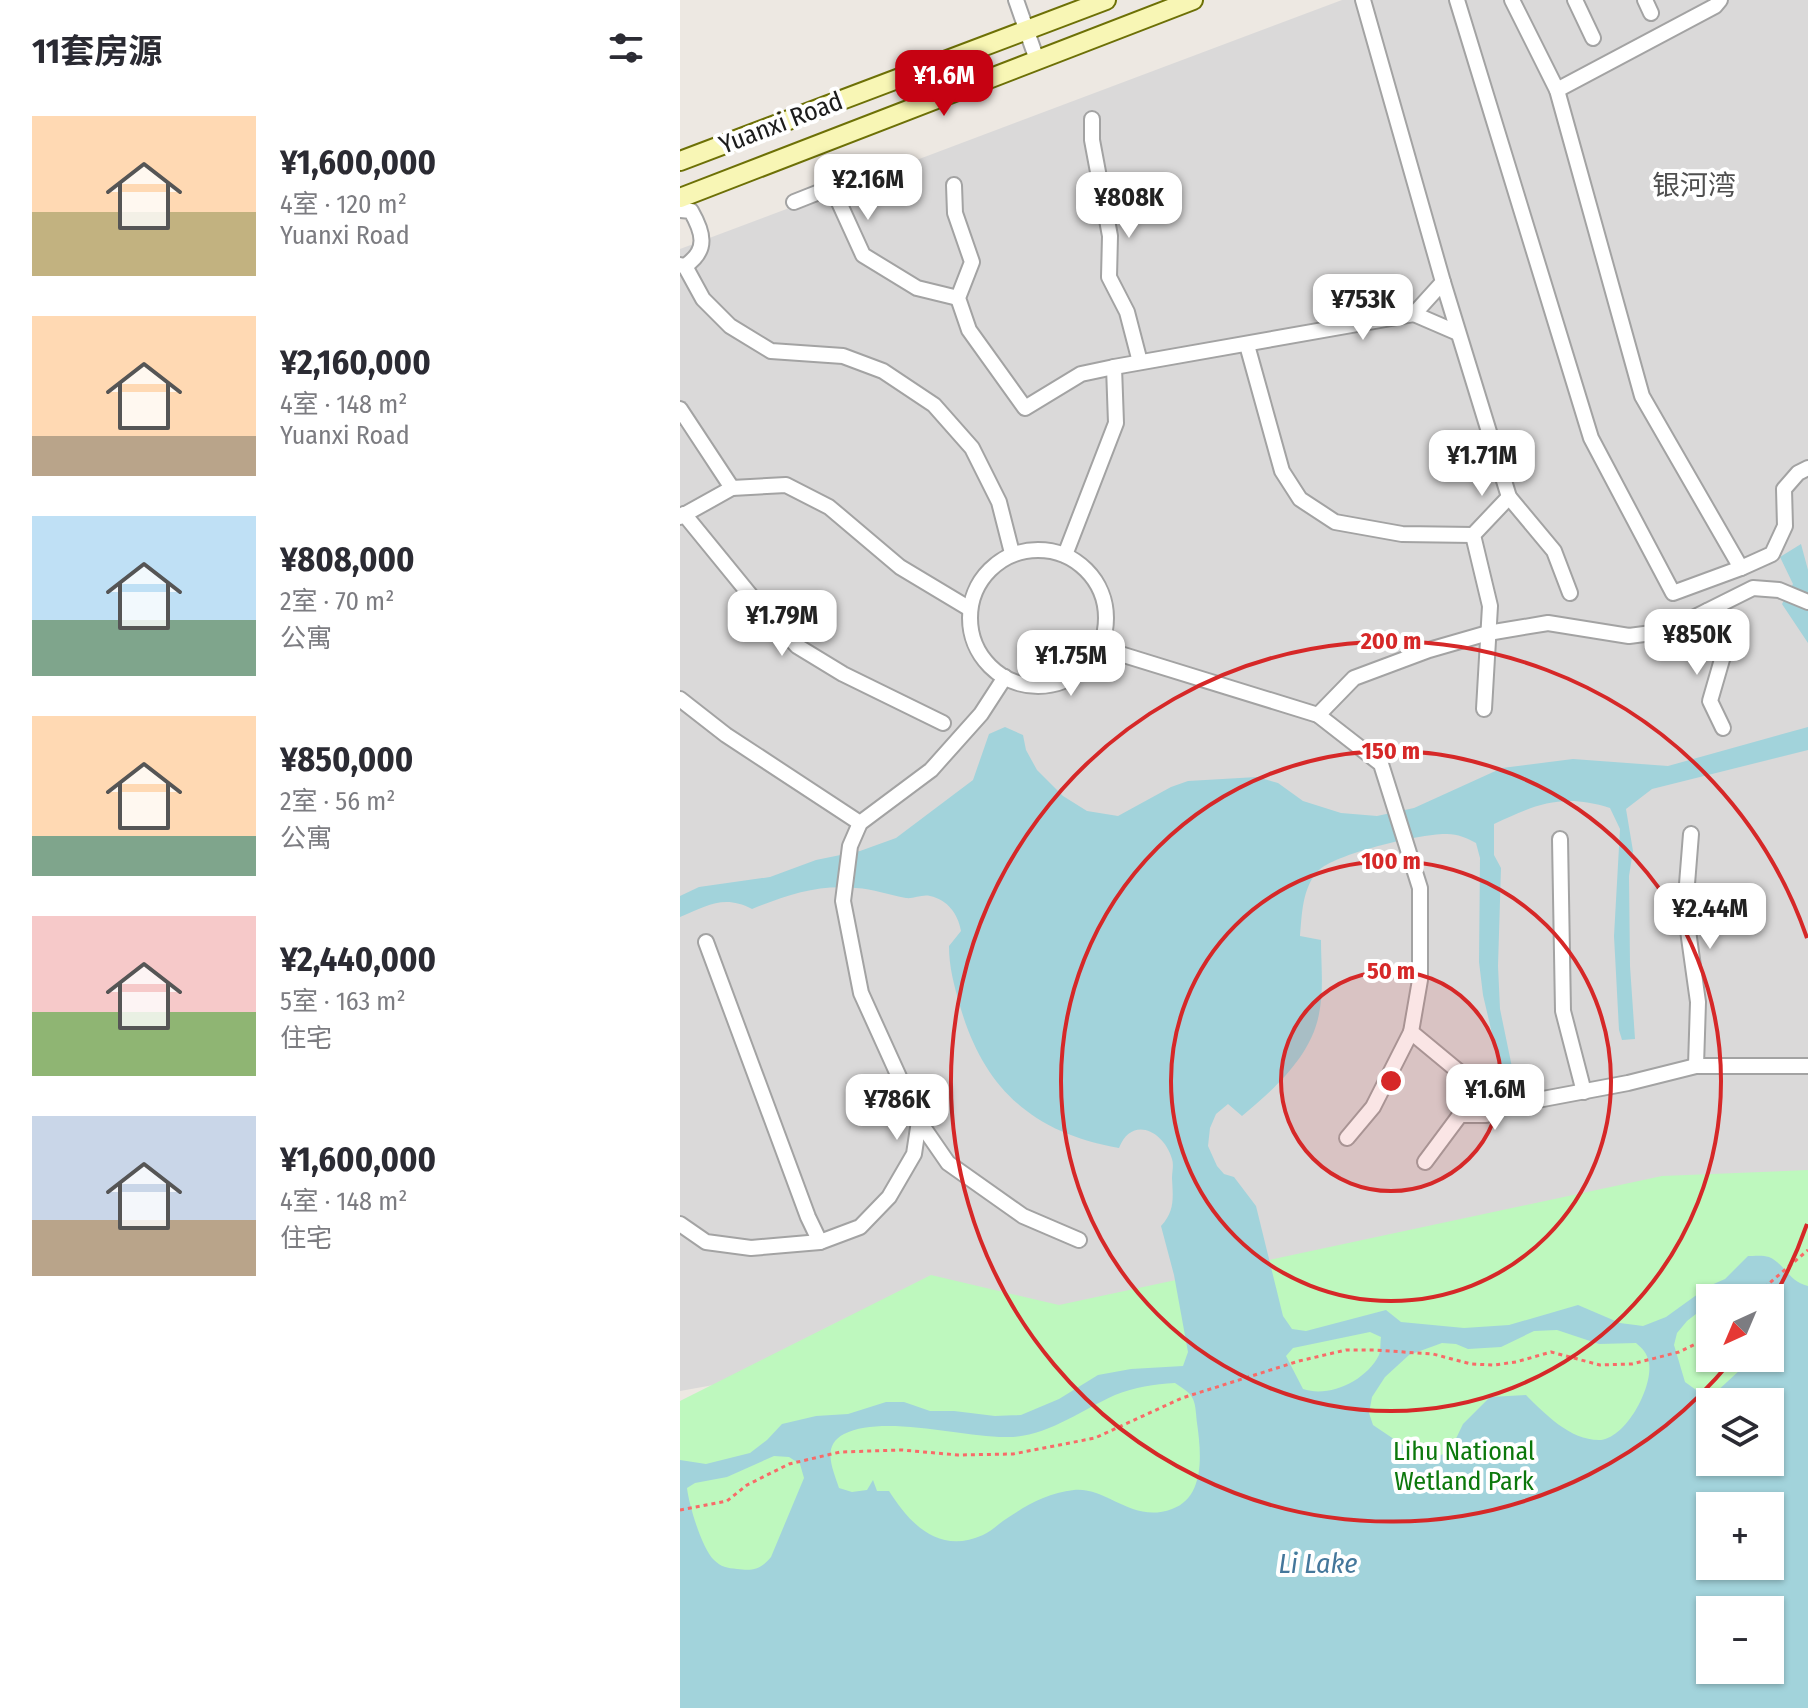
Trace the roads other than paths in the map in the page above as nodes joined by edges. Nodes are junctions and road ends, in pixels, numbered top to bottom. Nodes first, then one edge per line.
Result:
1 (1016, 0) edge
2 (1106, 0) edge
3 (1193, 0) edge
4 (1363, 0) edge
5 (1457, 0) edge
6 (1512, 0) edge
7 (1575, 0) edge
8 (1720, 0) edge
9 (1027, 31) junction
10 (1593, 38) dead end
11 (1037, 60) junction
12 (1557, 90) junction
13 (1092, 119) dead end
14 (680, 161) edge
15 (954, 185) dead end
16 (680, 198) edge
17 (794, 202) dead end
18 (680, 210) edge
19 (683, 265) edge
20 (1443, 282) junction
21 (958, 298) junction
22 (1414, 314) junction
23 (1458, 333) junction
24 (1247, 345) junction
25 (1140, 362) junction
26 (1114, 367) junction
27 (680, 409) edge
28 (1808, 468) edge
29 (732, 488) junction
30 (1509, 497) junction
31 (682, 516) edge
32 (1473, 535) junction
33 (1012, 553) junction
34 (1065, 555) junction
35 (1741, 568) junction
36 (1570, 593) dead end
37 (1808, 602) edge
38 (970, 609) junction
39 (1707, 611) junction
40 (1488, 633) junction
41 (1101, 648) junction
42 (1005, 677) junction
43 (680, 699) edge
44 (1484, 709) dead end
45 (1318, 715) junction
46 (943, 723) dead end
47 (1723, 728) dead end
48 (860, 823) junction
49 (1691, 834) dead end
50 (1560, 839) dead end
51 (706, 942) dead end
52 (1411, 1032) junction
53 (1696, 1066) junction
54 (1808, 1066) edge
55 (1462, 1075) junction
56 (1584, 1092) junction
57 (1498, 1094) junction
58 (1460, 1115) junction
59 (919, 1121) junction
60 (1347, 1138) dead end
61 (1425, 1162) dead end
62 (680, 1224) edge
63 (1079, 1240) dead end
64 (820, 1242) junction

1 - 9 street
2 - 9 main road, Yuanxi Road
3 - 11 main road, Yuanxi Road
4 - 20 street
5 - 35 street
6 - 12 street
7 - 10 street
8 - 12 street
9 - 11 street
9 - 14 main road, Yuanxi Road
11 - 16 main road, Yuanxi Road
12 - 35 street
13 - 25 street
15 - 21 street
17 - 21 street
18 - 19 street
19 - 33 street
20 - 22 street
20 - 23 street
21 - 26 street
22 - 23 street
22 - 24 street
23 - 30 street
24 - 25 street
24 - 32 street
25 - 26 street
26 - 34 street
27 - 29 street
28 - 35 street
29 - 31 street
29 - 38 street
30 - 32 street
30 - 36 street
31 - 46 street
32 - 40 street
33 - 34 street
33 - 38 street
34 - 41 street
37 - 39 street
38 - 42 street
39 - 40 street
39 - 47 street
40 - 44 street
40 - 45 street
41 - 42 street
41 - 45 street
42 - 48 street
43 - 48 street
45 - 52 street
48 - 59 street
49 - 53 street
50 - 56 street
51 - 64 street
52 - 55 street
52 - 60 street
53 - 54 street
53 - 56 street
55 - 57 street
55 - 58 street
56 - 57 street
57 - 58 street
58 - 61 street
59 - 63 street
59 - 64 street
62 - 64 street

